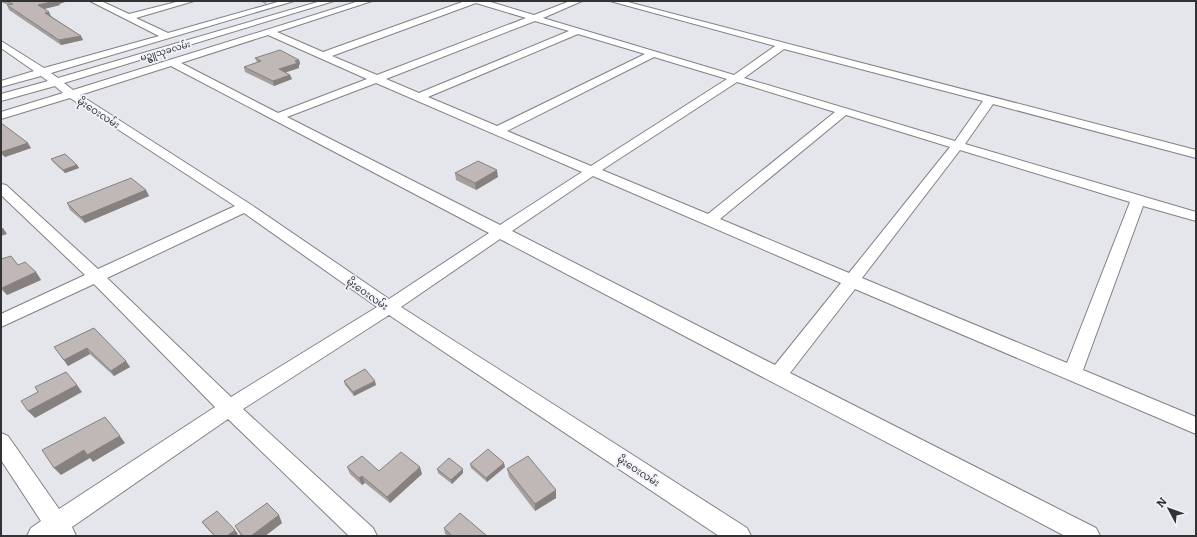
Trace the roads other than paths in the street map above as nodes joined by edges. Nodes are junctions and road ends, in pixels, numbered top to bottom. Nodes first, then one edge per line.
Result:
1 (94, 1) edge
2 (190, 1) edge
3 (290, 1) edge
4 (330, 1) edge
5 (368, 1) edge
6 (473, 1) edge
7 (478, 1) edge
8 (578, 1) edge
9 (614, 1) edge
10 (128, 17) junction
11 (532, 17) junction
12 (577, 31) junction
13 (268, 32) junction
14 (167, 36) junction
15 (781, 46) junction
16 (3, 47) edge
17 (653, 54) junction
18 (325, 55) junction
19 (171, 62) junction
20 (43, 72) junction
21 (736, 78) junction
22 (376, 79) junction
23 (57, 82) junction
24 (1, 84) edge
25 (70, 93) junction
26 (419, 97) junction
27 (1, 98) edge
28 (990, 100) junction
29 (844, 111) junction
30 (1, 116) edge
31 (280, 116) junction
32 (497, 131) junction
33 (958, 145) junction
34 (1196, 154) edge
35 (593, 170) junction
36 (1, 188) edge
37 (1138, 200) junction
38 (245, 207) junction
39 (1196, 217) edge
40 (710, 220) junction
41 (503, 232) junction
42 (98, 278) junction
43 (852, 280) junction
44 (389, 307) junction
45 (1, 321) edge
46 (1072, 374) junction
47 (778, 376) junction
48 (229, 408) junction
49 (1196, 426) edge
50 (1, 442) edge
51 (53, 532) edge
52 (365, 536) edge
53 (739, 536) edge
54 (1088, 536) edge

1 - 10 street
2 - 10 street
3 - 14 street
4 - 23 street, မဥ္ဇူသုခလမ်း
5 - 13 street
6 - 18 street
7 - 11 street
8 - 11 street
9 - 15 street
10 - 14 street
11 - 12 street
11 - 22 street
12 - 17 street
12 - 26 street
13 - 18 street
13 - 19 street
14 - 20 street
15 - 21 street
15 - 28 street
16 - 20 street, မိုးဝေးလမ်း
17 - 21 street
17 - 32 street
18 - 22 street
19 - 25 street
19 - 31 street
20 - 23 street, မိုးဝေးလမ်း
20 - 24 street
21 - 29 street
21 - 35 street
22 - 26 street
22 - 31 street
23 - 25 street, မိုးဝေးလမ်း
23 - 27 street, မဥ္ဇူသုခလမ်း
25 - 30 street
25 - 38 street, မိုးဝေးလမ်း
26 - 32 street
28 - 33 street
28 - 34 street
29 - 33 street
29 - 40 street
31 - 41 street
32 - 35 street
33 - 37 street
33 - 43 street
35 - 40 street
35 - 41 street
36 - 42 street
37 - 39 street
37 - 46 street
38 - 42 street
38 - 44 street, မိုးဝေးလမ်း
40 - 43 street
41 - 44 street
41 - 47 street
42 - 45 street
42 - 48 street
43 - 46 street
43 - 47 street
44 - 48 street
44 - 53 street, မိုးဝေးလမ်း
46 - 49 street
47 - 54 street
48 - 51 street
48 - 52 street
50 - 51 street

